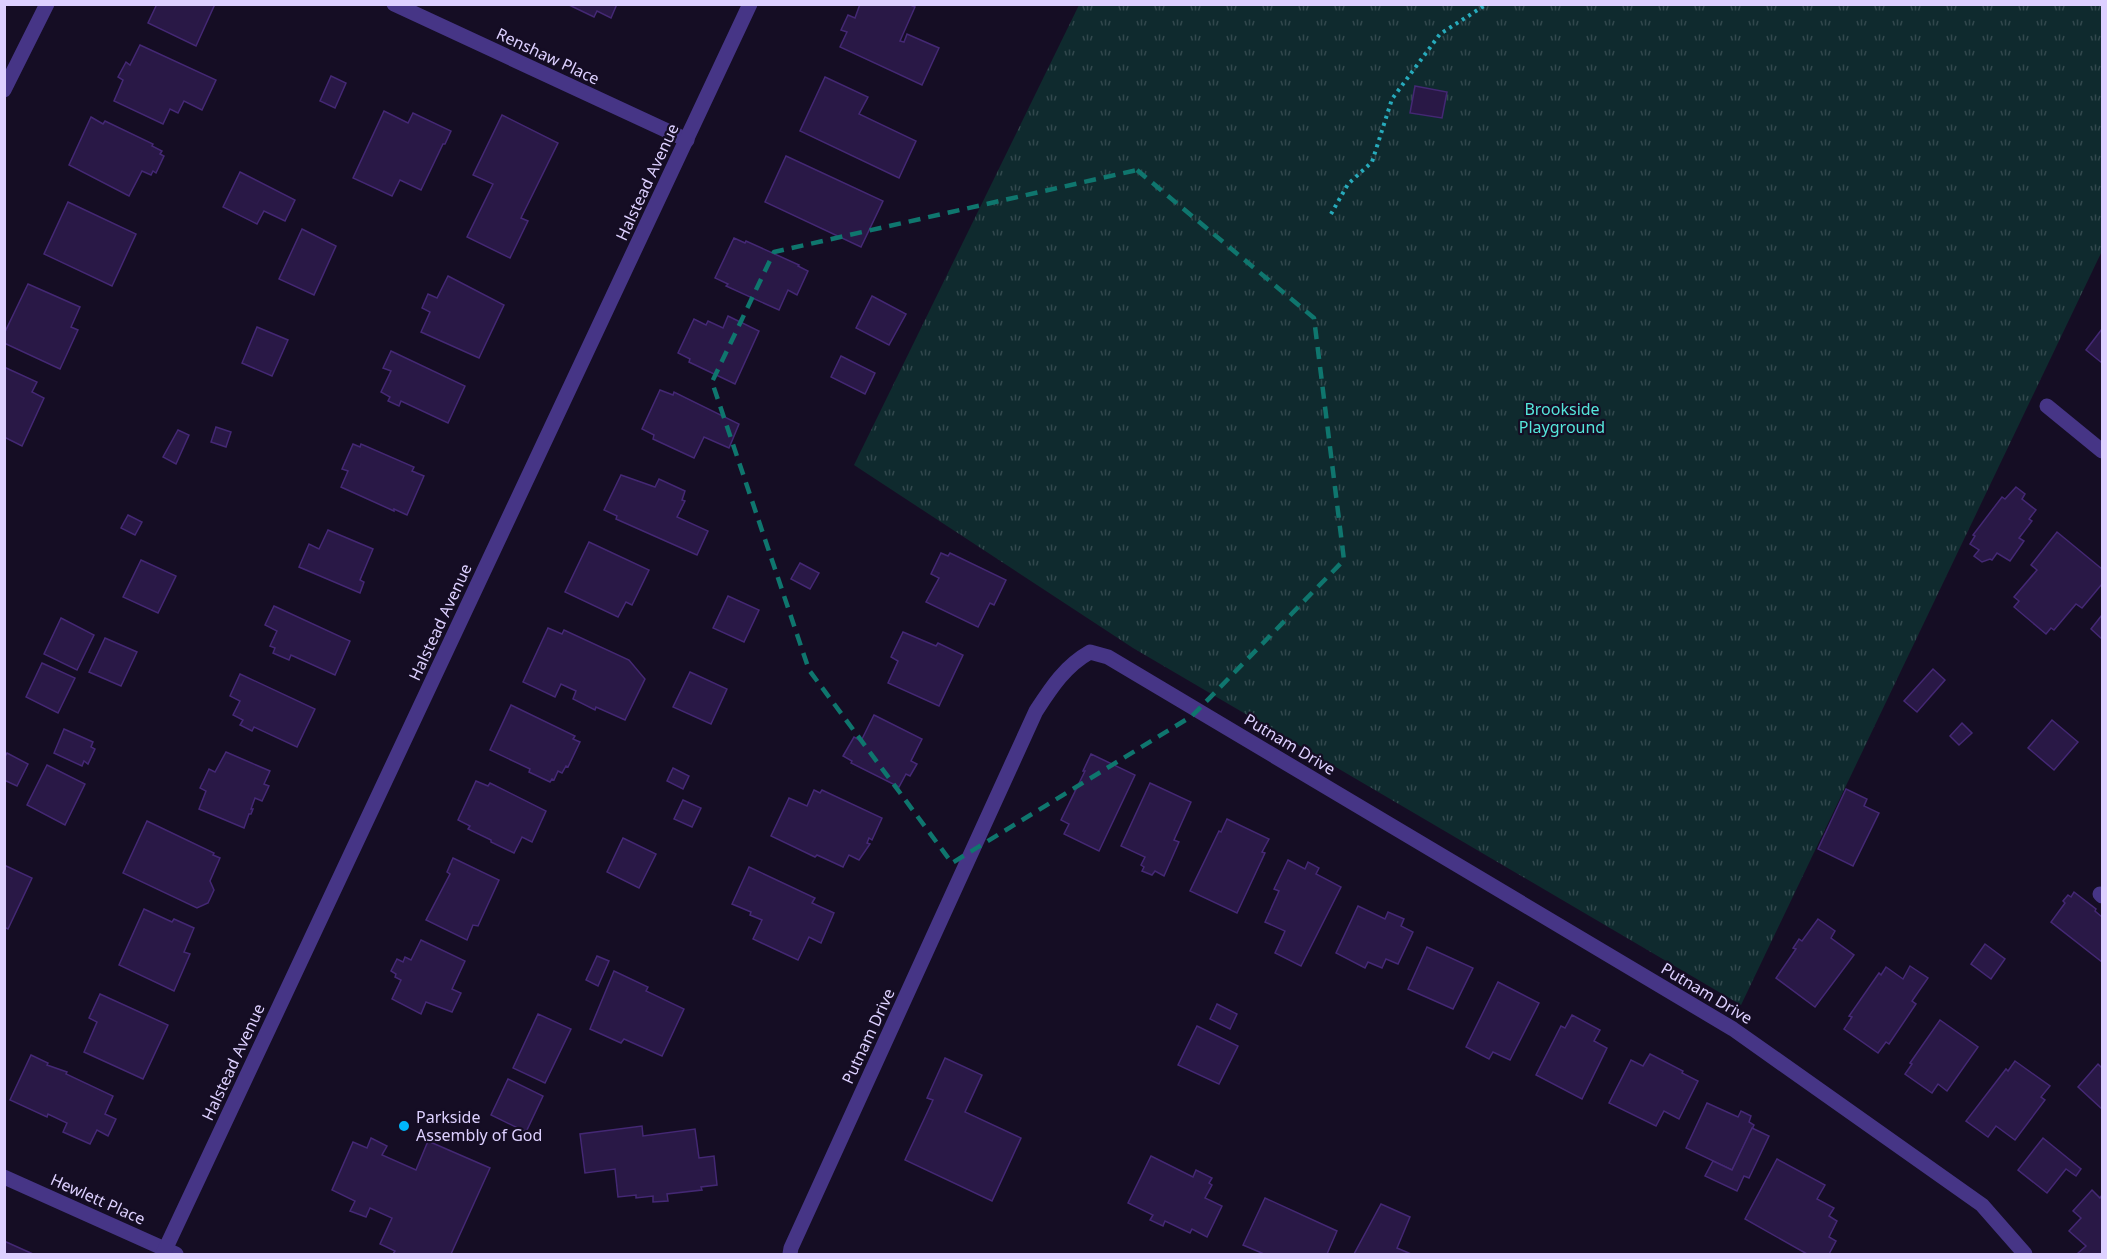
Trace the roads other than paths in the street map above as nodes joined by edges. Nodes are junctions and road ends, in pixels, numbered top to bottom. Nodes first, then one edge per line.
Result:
1 (47, 4) edge
2 (394, 4) edge
3 (750, 4) edge
4 (4, 90) edge
5 (687, 140) junction
6 (2048, 406) dead end
7 (2103, 451) edge
8 (4, 1177) edge
9 (168, 1253) edge
10 (790, 1254) edge
11 (2025, 1254) edge

1 - 4 street
2 - 5 street, Renshaw Place
3 - 5 street, Halstead Avenue
5 - 9 street, Halstead Avenue
6 - 7 street
8 - 9 street, Hewlett Place
10 - 11 street, Putnam Drive

